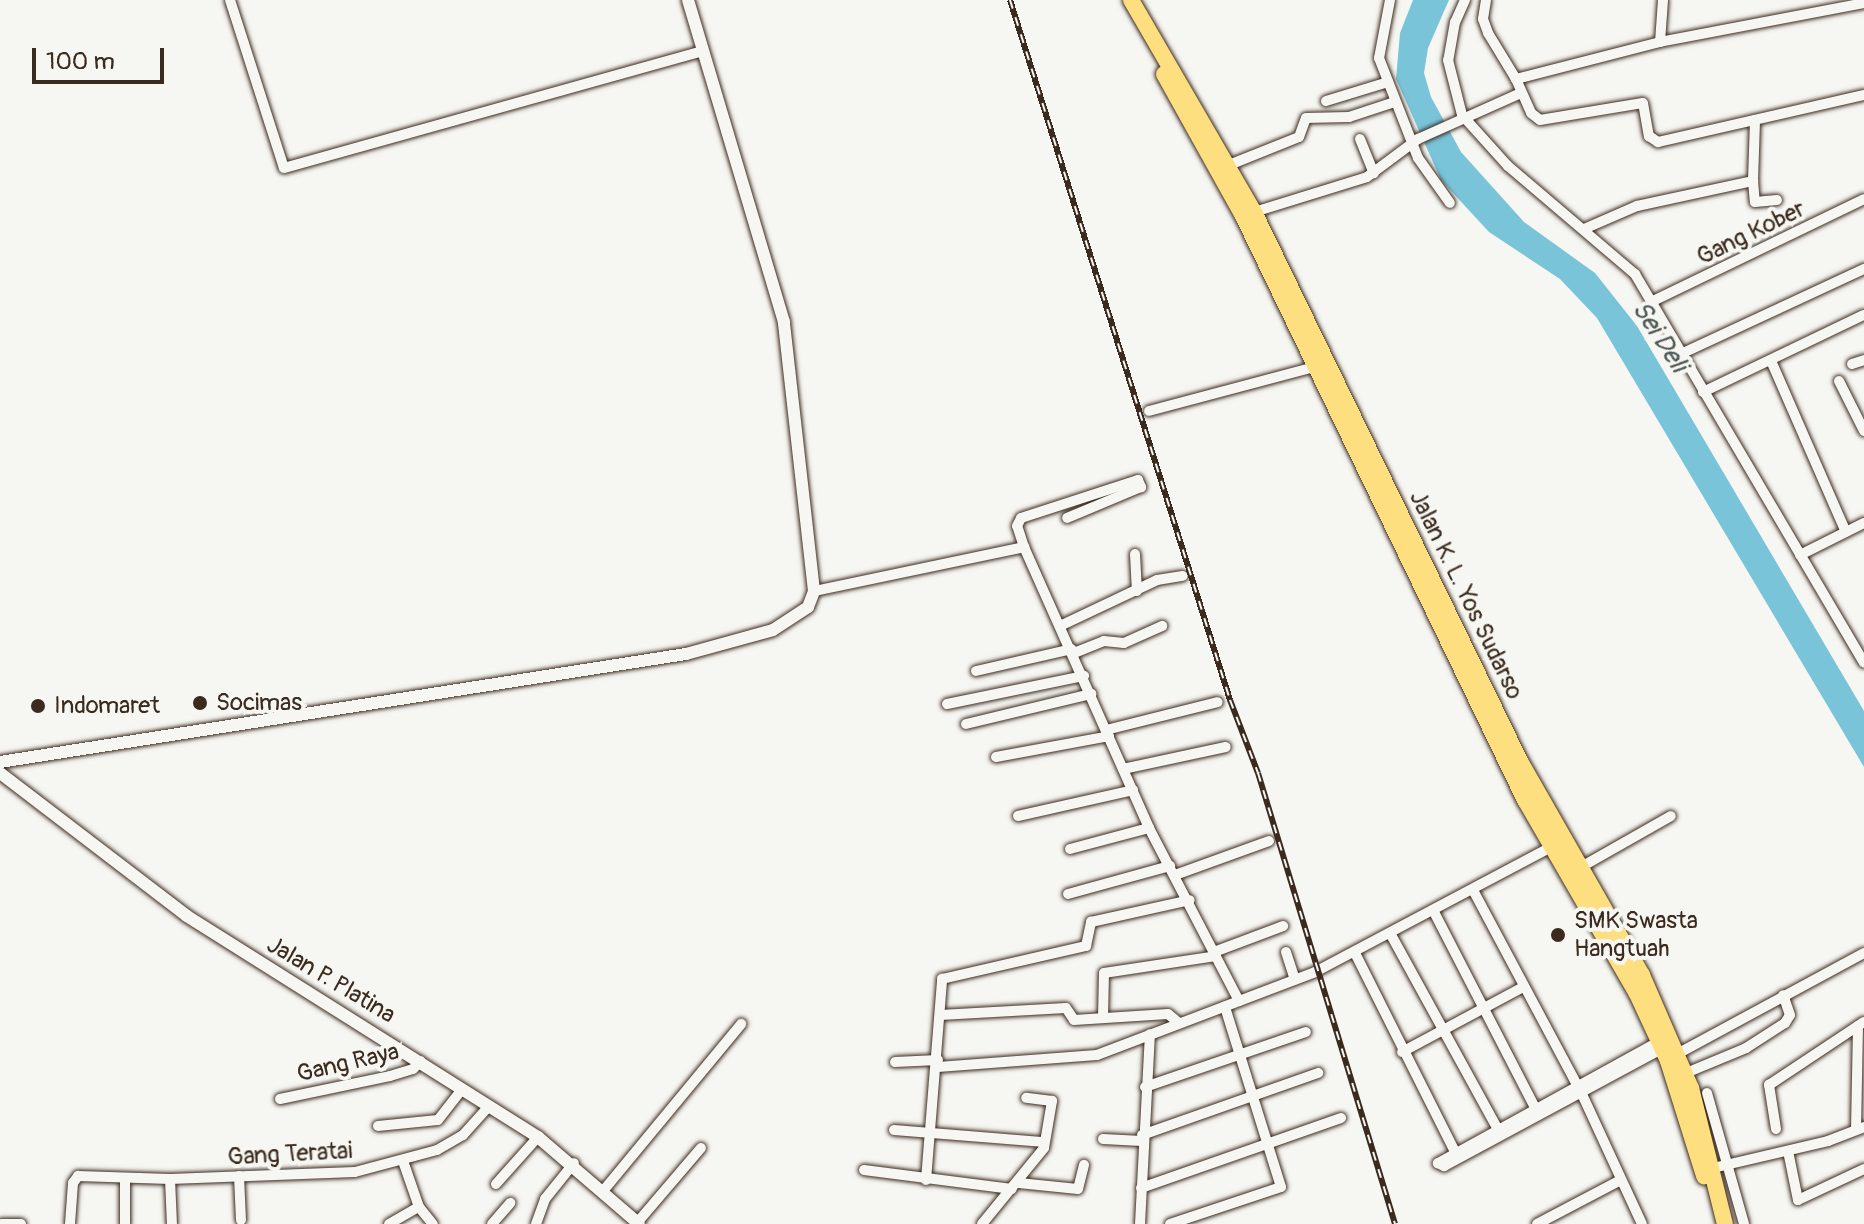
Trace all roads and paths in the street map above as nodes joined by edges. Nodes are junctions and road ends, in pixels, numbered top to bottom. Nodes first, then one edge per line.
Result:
1 (230, 0) edge
2 (688, 0) edge
3 (1119, 0) edge
4 (1131, 0) edge
5 (1390, 0) edge
6 (1465, 0) edge
7 (1486, 0) edge
8 (1663, 0) edge
9 (1864, 3) edge
10 (1660, 42) junction
11 (703, 51) junction
12 (1516, 79) junction
13 (1388, 82) junction
14 (1521, 93) junction
15 (1864, 95) edge
16 (1326, 101) dead end
17 (1395, 102) junction
18 (1755, 120) junction
19 (1460, 121) junction
20 (1360, 139) dead end
21 (1415, 141) junction
22 (1229, 165) junction
23 (1374, 173) junction
24 (1753, 181) junction
25 (1864, 199) edge
26 (1777, 200) dead end
27 (1450, 203) dead end
28 (1248, 214) junction
29 (1584, 229) junction
30 (1864, 269) edge
31 (1653, 301) junction
32 (1864, 315) edge
33 (1683, 353) junction
34 (1864, 360) edge
35 (1772, 363) junction
36 (1852, 364) dead end
37 (1314, 367) junction
38 (1839, 381) dead end
39 (1703, 392) junction
40 (1149, 411) dead end
41 (1864, 431) edge
42 (1067, 518) dead end
43 (1864, 523) edge
44 (1846, 532) junction
45 (1024, 547) junction
46 (1135, 554) dead end
47 (1800, 555) junction
48 (1183, 576) dead end
49 (814, 591) junction
50 (1137, 591) junction
51 (1062, 625) junction
52 (1162, 626) dead end
53 (1073, 651) junction
54 (1864, 662) edge
55 (976, 671) dead end
56 (1084, 676) junction
57 (1091, 694) junction
58 (1218, 702) dead end
59 (947, 704) dead end
60 (966, 724) dead end
61 (1108, 733) junction
62 (1226, 747) dead end
63 (996, 757) dead end
64 (0, 762) edge
65 (1123, 769) junction
66 (0, 773) edge
67 (1133, 790) junction
68 (1018, 816) dead end
69 (1671, 816) dead end
70 (1149, 828) junction
71 (1269, 841) dead end
72 (1551, 847) junction
73 (1070, 849) dead end
74 (1172, 870) junction
75 (1573, 871) junction
76 (1473, 890) junction
77 (1068, 894) dead end
78 (1190, 900) junction
79 (1433, 910) junction
80 (1283, 926) dead end
81 (1390, 933) junction
82 (1286, 952) dead end
83 (1355, 953) junction
84 (1864, 953) edge
85 (1215, 954) junction
86 (1295, 980) junction
87 (1523, 987) junction
88 (1783, 995) junction
89 (1239, 1001) junction
90 (1225, 1007) junction
91 (1484, 1008) junction
92 (940, 1015) junction
93 (1103, 1017) junction
94 (1179, 1023) junction
95 (741, 1024) dead end
96 (1861, 1024) edge
97 (1443, 1030) junction
98 (1306, 1032) dead end
99 (1150, 1034) junction
100 (1669, 1044) junction
101 (1402, 1052) junction
102 (1241, 1055) junction
103 (421, 1061) junction
104 (895, 1062) dead end
105 (938, 1064) junction
106 (1690, 1072) junction
107 (1318, 1073) dead end
108 (1145, 1087) junction
109 (1579, 1088) junction
110 (462, 1089) junction
111 (1707, 1093) dead end
112 (1253, 1097) junction
113 (1026, 1098) dead end
114 (280, 1099) dead end
115 (489, 1106) junction
116 (1537, 1111) junction
117 (1341, 1118) dead end
118 (378, 1126) dead end
119 (1860, 1128) edge
120 (1776, 1129) dead end
121 (894, 1130) dead end
122 (1499, 1131) junction
123 (932, 1132) junction
124 (538, 1137) junction
125 (1142, 1138) junction
126 (1103, 1139) dead end
127 (1042, 1142) junction
128 (1266, 1144) junction
129 (701, 1148) dead end
130 (1454, 1150) junction
131 (1788, 1151) junction
132 (403, 1161) junction
133 (574, 1163) junction
134 (1084, 1165) dead end
135 (1720, 1166) junction
136 (1864, 1169) edge
137 (864, 1170) dead end
138 (239, 1176) junction
139 (125, 1178) junction
140 (170, 1179) junction
141 (926, 1180) junction
142 (1619, 1181) junction
143 (496, 1184) dead end
144 (1015, 1186) junction
145 (1141, 1188) junction
146 (603, 1191) junction
147 (510, 1203) dead end
148 (419, 1207) junction
149 (241, 1220) dead end
150 (436, 1222) edge
151 (2, 1224) edge
152 (21, 1224) edge
153 (70, 1224) edge
154 (125, 1224) edge
155 (172, 1224) edge
156 (389, 1224) edge
157 (492, 1224) edge
158 (536, 1224) edge
159 (637, 1224) edge
160 (982, 1224) edge
161 (1140, 1224) edge
162 (1170, 1224) edge
163 (1537, 1224) edge
164 (1642, 1224) edge
165 (1714, 1224) edge
166 (1725, 1224) edge
167 (1744, 1224) edge

1 - 11 street
2 - 11 street
3 - 28 highway, Jalan K. L. Yos Sudarso
4 - 22 highway, Jalan K. L. Yos Sudarso
5 - 13 street
6 - 19 street
7 - 12 street
8 - 10 street
9 - 10 street
10 - 12 street
11 - 49 street
12 - 14 street
13 - 16 street
13 - 17 street
14 - 18 street
14 - 19 street
15 - 18 street
17 - 21 street
17 - 22 street
18 - 24 street
19 - 21 street
19 - 29 street
20 - 23 street
21 - 23 street
21 - 27 street
22 - 28 highway, Jalan K. L. Yos Sudarso
23 - 28 street
24 - 26 street
24 - 29 street
25 - 31 street, Gang Kober
28 - 37 highway, Jalan K. L. Yos Sudarso
28 - 75 highway, Jalan K. L. Yos Sudarso
29 - 31 street
30 - 33 street
31 - 33 street
32 - 35 street
33 - 39 street
34 - 36 street
35 - 39 street
35 - 44 street
37 - 40 street
37 - 72 highway, Jalan K. L. Yos Sudarso
38 - 41 street
39 - 47 street
42 - 45 street
43 - 44 street
44 - 47 street
45 - 49 street
45 - 51 street
46 - 50 street
47 - 54 street
48 - 50 street
49 - 64 street
50 - 51 street
51 - 53 street
52 - 53 street
53 - 55 street
53 - 56 street
56 - 57 street
56 - 59 street
57 - 60 street
57 - 61 street
58 - 61 street
61 - 63 street
61 - 65 street
62 - 65 street
65 - 67 street
66 - 103 street, Jalan P. Platina
67 - 68 street
67 - 70 street
69 - 75 street
70 - 73 street
70 - 74 street
71 - 74 street
72 - 75 highway, Jalan K. L. Yos Sudarso
72 - 76 street
74 - 77 street
74 - 78 street
75 - 100 highway, Jalan K. L. Yos Sudarso
76 - 79 street
76 - 87 street
78 - 85 street
78 - 92 street
79 - 81 street
79 - 91 street
80 - 85 street
81 - 83 street
81 - 97 street
82 - 86 street
83 - 86 street
83 - 101 street
84 - 88 street
85 - 89 street
85 - 93 street
86 - 89 street
87 - 91 street
87 - 109 street
88 - 100 street
88 - 106 street
89 - 90 street
90 - 94 street
90 - 102 street
91 - 97 street
91 - 116 street
92 - 93 street
92 - 105 street
93 - 94 street
94 - 99 street
95 - 146 street
96 - 119 street
96 - 120 street
97 - 101 street
97 - 122 street
98 - 102 street
99 - 105 street
99 - 108 street
100 - 106 highway, Jalan K. L. Yos Sudarso
100 - 109 street
100 - 165 highway, Jalan K. L. Yos Sudarso
101 - 130 street
102 - 108 street
102 - 112 street
103 - 110 street, Jalan P. Platina
103 - 114 street, Gang Raya
104 - 105 street
105 - 123 street
106 - 135 highway, Jalan K. L. Yos Sudarso
107 - 112 street
108 - 125 street
109 - 116 street
109 - 142 street
110 - 115 street, Jalan P. Platina
110 - 118 street
111 - 135 street
112 - 125 street
112 - 128 street
113 - 127 street
115 - 124 street, Jalan P. Platina
115 - 132 street, Gang Teratai
116 - 122 street
117 - 128 street
119 - 131 street
121 - 123 street
122 - 130 street
122 - 130 street
123 - 127 street
123 - 141 street
124 - 133 street, Jalan P. Platina
124 - 143 street
125 - 126 street
125 - 145 street
127 - 144 street
128 - 145 street
128 - 162 street
129 - 159 street
131 - 135 street
131 - 136 street
132 - 138 street, Gang Teratai
132 - 148 street
133 - 146 street, Jalan P. Platina
133 - 158 street
134 - 144 street
135 - 166 highway, Jalan K. L. Yos Sudarso
135 - 167 street
137 - 141 street
138 - 140 street, Gang Teratai
138 - 149 street
139 - 140 street, Gang Teratai
139 - 153 street, Gang Teratai
139 - 154 street
140 - 155 street
141 - 144 street
142 - 163 street
142 - 164 street
144 - 160 street
145 - 161 street
146 - 159 street, Jalan P. Platina
147 - 157 street
148 - 150 street
148 - 156 street
151 - 152 street

